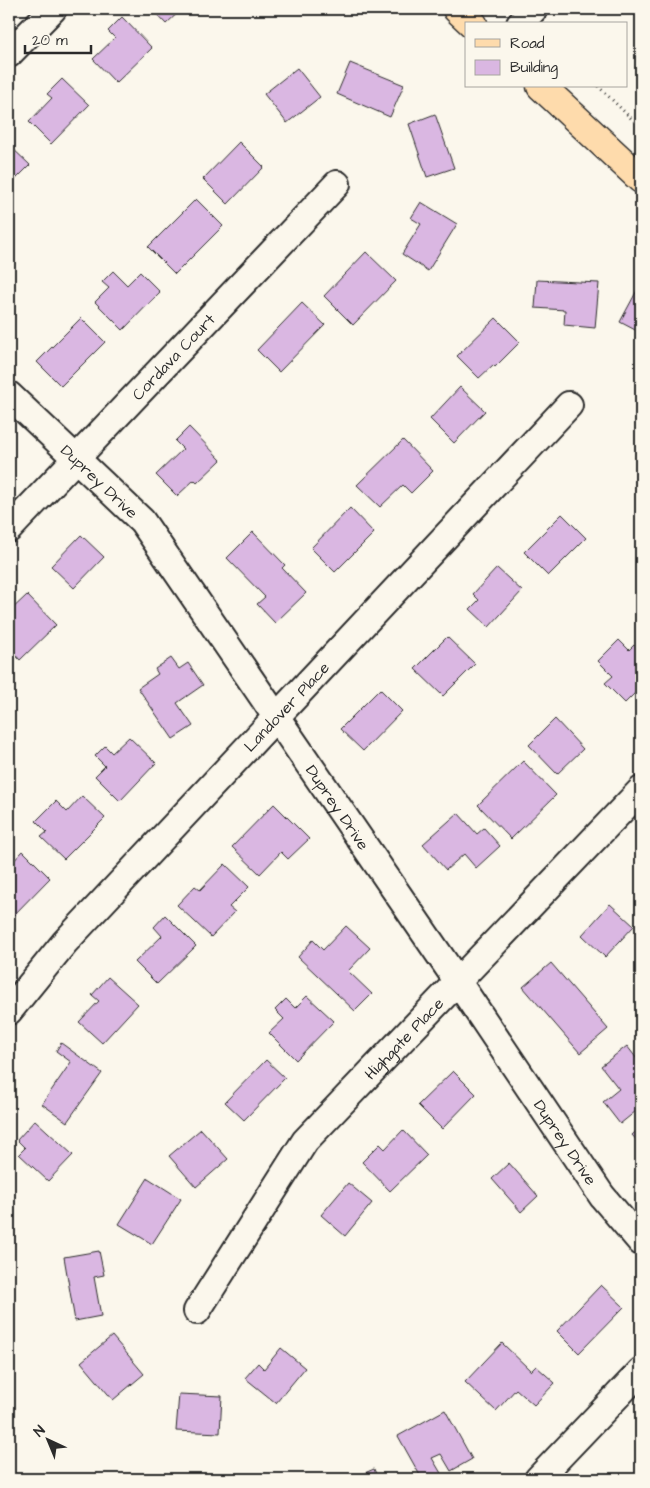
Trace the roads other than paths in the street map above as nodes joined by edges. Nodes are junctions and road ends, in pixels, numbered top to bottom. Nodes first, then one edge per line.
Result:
1 (53, 9) edge
2 (457, 9) edge
3 (534, 9) edge
4 (471, 22) edge
5 (522, 22) edge
6 (9, 54) edge
7 (542, 88) edge
8 (641, 179) edge
9 (337, 184) dead end
10 (9, 395) edge
11 (569, 405) dead end
12 (76, 457) junction
13 (9, 529) edge
14 (278, 717) junction
15 (641, 790) edge
16 (458, 982) junction
17 (9, 1011) edge
18 (641, 1242) edge
19 (198, 1311) dead end
20 (641, 1371) edge
21 (538, 1479) edge

1 - 6 street
2 - 4 main road
3 - 5 street
7 - 8 main road
9 - 12 street, Cordava Court
10 - 12 street, Duprey Drive
11 - 14 street, Landover Place
12 - 13 street, Cordava Court
12 - 14 street, Duprey Drive
14 - 16 street, Duprey Drive
14 - 17 street, Landover Place
15 - 16 street, Highgate Place
16 - 18 street, Duprey Drive
16 - 19 street, Highgate Place
20 - 21 street

